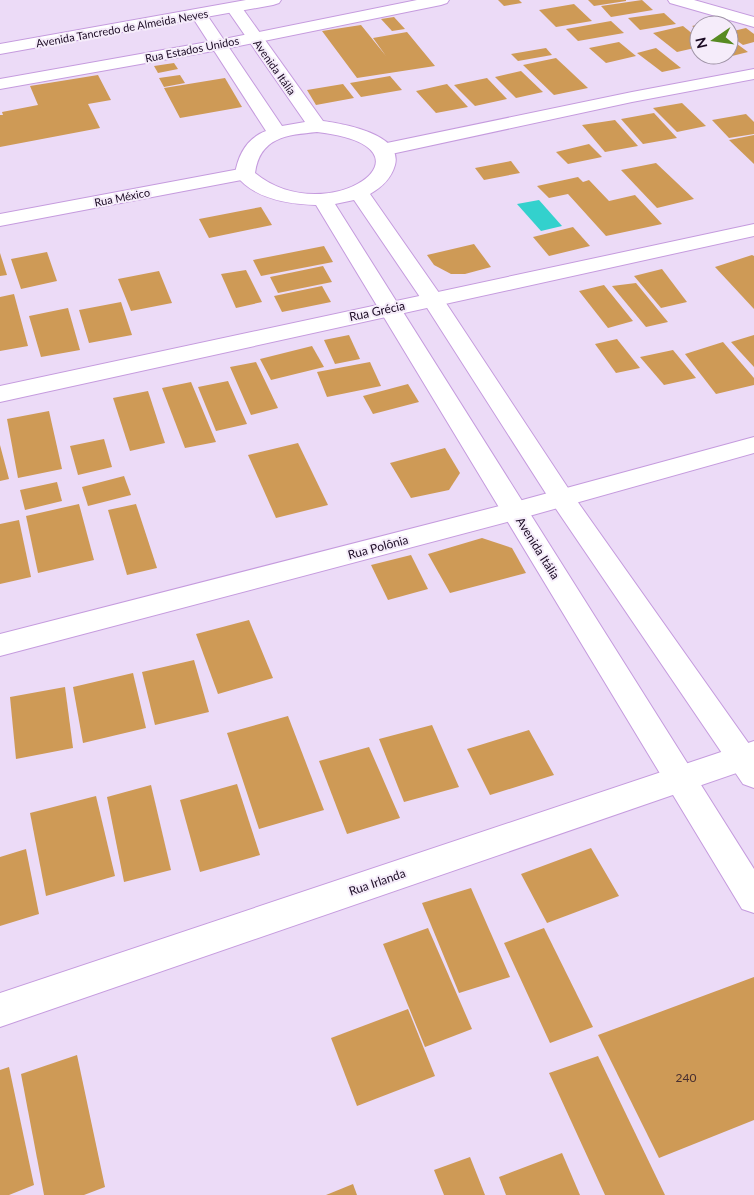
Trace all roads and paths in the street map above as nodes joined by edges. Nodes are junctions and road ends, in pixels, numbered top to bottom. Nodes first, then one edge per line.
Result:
1 (273, 0) edge
2 (441, 0) edge
3 (676, 0) edge
4 (234, 8) junction
5 (199, 15) junction
6 (754, 22) edge
7 (255, 37) junction
8 (219, 45) junction
9 (0, 49) edge
10 (754, 74) edge
11 (0, 84) edge
12 (316, 126) junction
13 (277, 133) junction
14 (382, 150) junction
15 (245, 174) junction
16 (359, 192) junction
17 (322, 199) junction
18 (0, 220) edge
19 (754, 230) edge
20 (433, 300) junction
21 (389, 308) junction
22 (0, 394) edge
23 (754, 444) edge
24 (561, 497) junction
25 (515, 511) junction
26 (0, 645) edge
27 (750, 763) edge
28 (681, 779) junction
29 (754, 898) edge
30 (0, 1010) edge

1 - 4 street, Avenida Tancredo de Almeida Neves
2 - 7 street, Rua Estados Unidos
3 - 6 street
4 - 5 street, Avenida Tancredo de Almeida Neves
4 - 7 street, Avenida Itália
5 - 8 street
5 - 9 street, Avenida Tancredo de Almeida Neves
7 - 8 street, Rua Estados Unidos
7 - 12 street, Avenida Itália
8 - 11 street, Rua Estados Unidos
8 - 13 street
10 - 14 street
12 - 13 street
12 - 14 street
13 - 15 street
14 - 16 street
15 - 17 street
15 - 18 street, Rua México
16 - 17 street
16 - 20 street
17 - 21 street, Avenida Itália
19 - 20 street, Rua Grécia
20 - 21 street, Rua Grécia
20 - 24 street
21 - 22 street, Rua Grécia
21 - 25 street, Avenida Itália
23 - 24 street, Rua Polônia
24 - 25 street, Rua Polônia
24 - 27 street
25 - 26 street, Rua Polônia
25 - 28 street, Avenida Itália
27 - 28 street, Rua Irlanda
28 - 29 street, Avenida Itália
28 - 30 street, Rua Irlanda

